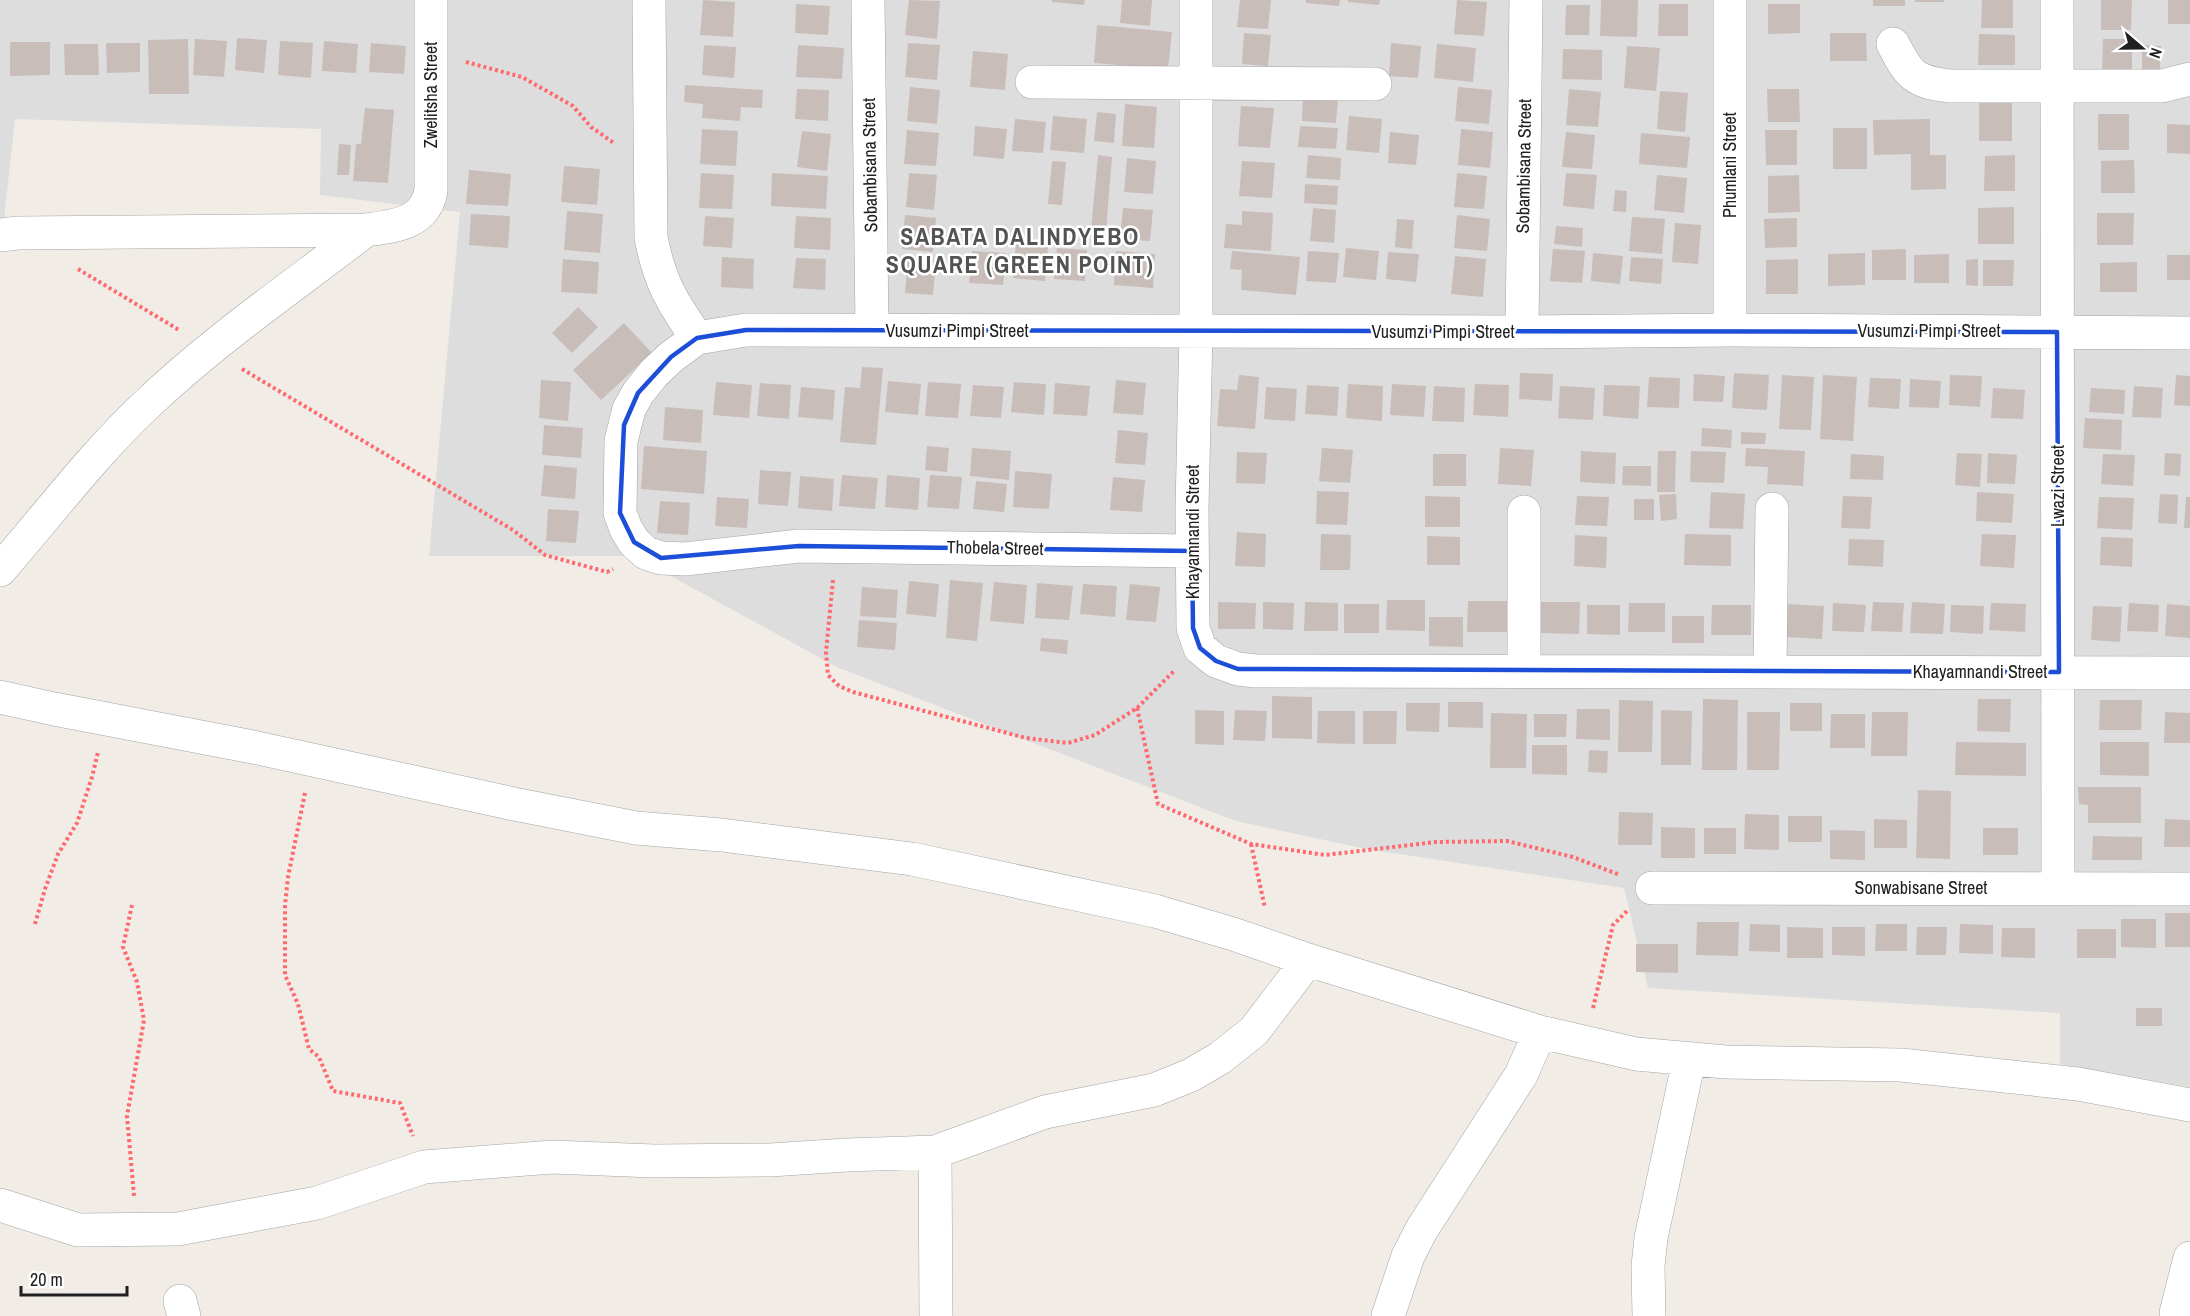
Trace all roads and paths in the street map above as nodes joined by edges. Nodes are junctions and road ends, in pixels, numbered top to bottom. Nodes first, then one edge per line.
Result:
1 (431, 0) edge
2 (649, 0) edge
3 (868, 0) edge
4 (1196, 0) edge
5 (1526, 0) edge
6 (1730, 0) edge
7 (2057, 0) edge
8 (1893, 44) dead end
9 (431, 52) junction
10 (2190, 79) edge
11 (1032, 82) dead end
12 (1195, 84) junction
13 (1375, 84) dead end
14 (2056, 85) junction
15 (650, 157) junction
16 (366, 230) junction
17 (0, 235) edge
18 (69, 263) dead end
19 (872, 330) junction
20 (1730, 330) junction
21 (1196, 331) junction
22 (1522, 332) junction
23 (2058, 332) junction
24 (2190, 333) edge
25 (697, 338) junction
26 (210, 349) junction
27 (1772, 509) dead end
28 (1524, 512) dead end
29 (836, 546) junction
30 (1192, 551) junction
31 (646, 553) junction
32 (0, 570) edge
33 (1200, 648) junction
34 (1524, 671) junction
35 (1770, 672) junction
36 (2059, 672) junction
37 (2190, 673) edge
38 (0, 697) edge
39 (1137, 708) junction
40 (103, 719) junction
41 (311, 760) junction
42 (1251, 844) junction
43 (1652, 888) junction
44 (2058, 888) junction
45 (2190, 889) edge
46 (132, 905) dead end
47 (35, 924) dead end
48 (1275, 949) junction
49 (1308, 960) junction
50 (1540, 1032) junction
51 (1584, 1043) junction
52 (1689, 1060) junction
53 (2190, 1105) edge
54 (935, 1152) junction
55 (424, 1167) junction
56 (0, 1205) edge
57 (133, 1230) junction
58 (2190, 1258) edge
59 (2176, 1313) dead end
60 (936, 1316) edge
61 (1388, 1316) edge
62 (1649, 1316) edge

1 - 9 street, Zwelitsha Street
2 - 15 street
3 - 19 street, Sobambisana Street
4 - 12 street, Khayamnandi Street
5 - 22 street, Sobambisana Street
6 - 20 street, Phumlani Street
7 - 14 street, Lwazi Street
8 - 14 street
9 - 15 path
9 - 16 street, Zwelitsha Street
10 - 14 street
11 - 12 street
12 - 13 street
12 - 21 street, Khayamnandi Street
14 - 23 street, Lwazi Street
15 - 25 street
16 - 17 street
16 - 26 street
18 - 26 path
19 - 21 street, Vusumzi Pimpi Street
19 - 25 street, Vusumzi Pimpi Street
20 - 22 street, Vusumzi Pimpi Street
20 - 23 street, Vusumzi Pimpi Street
21 - 22 street, Vusumzi Pimpi Street
21 - 30 street, Khayamnandi Street
23 - 24 street, Vusumzi Pimpi Street
23 - 36 street, Lwazi Street
25 - 31 street, Vusumzi Pimpi Street
26 - 31 path
26 - 32 street
27 - 35 street
28 - 34 street
29 - 30 street, Thobela Street
29 - 31 street, Thobela Street
29 - 39 path
30 - 33 street, Khayamnandi Street
33 - 34 street, Khayamnandi Street
33 - 39 path
34 - 35 street, Khayamnandi Street
35 - 36 street, Khayamnandi Street
36 - 37 street, Khayamnandi Street
36 - 44 street, Lwazi Street
38 - 40 street
39 - 42 path
40 - 41 street
40 - 47 path
41 - 48 street
41 - 55 path
42 - 43 path
42 - 48 path
43 - 44 street, Sonwabisane Street
43 - 51 path
44 - 45 street, Sonwabisane Street
46 - 57 path
48 - 49 street
49 - 50 street
49 - 54 street
50 - 51 street
50 - 61 street
51 - 52 street
52 - 53 street
52 - 62 street
54 - 55 street
54 - 60 street
55 - 57 street
56 - 57 street
58 - 59 street

